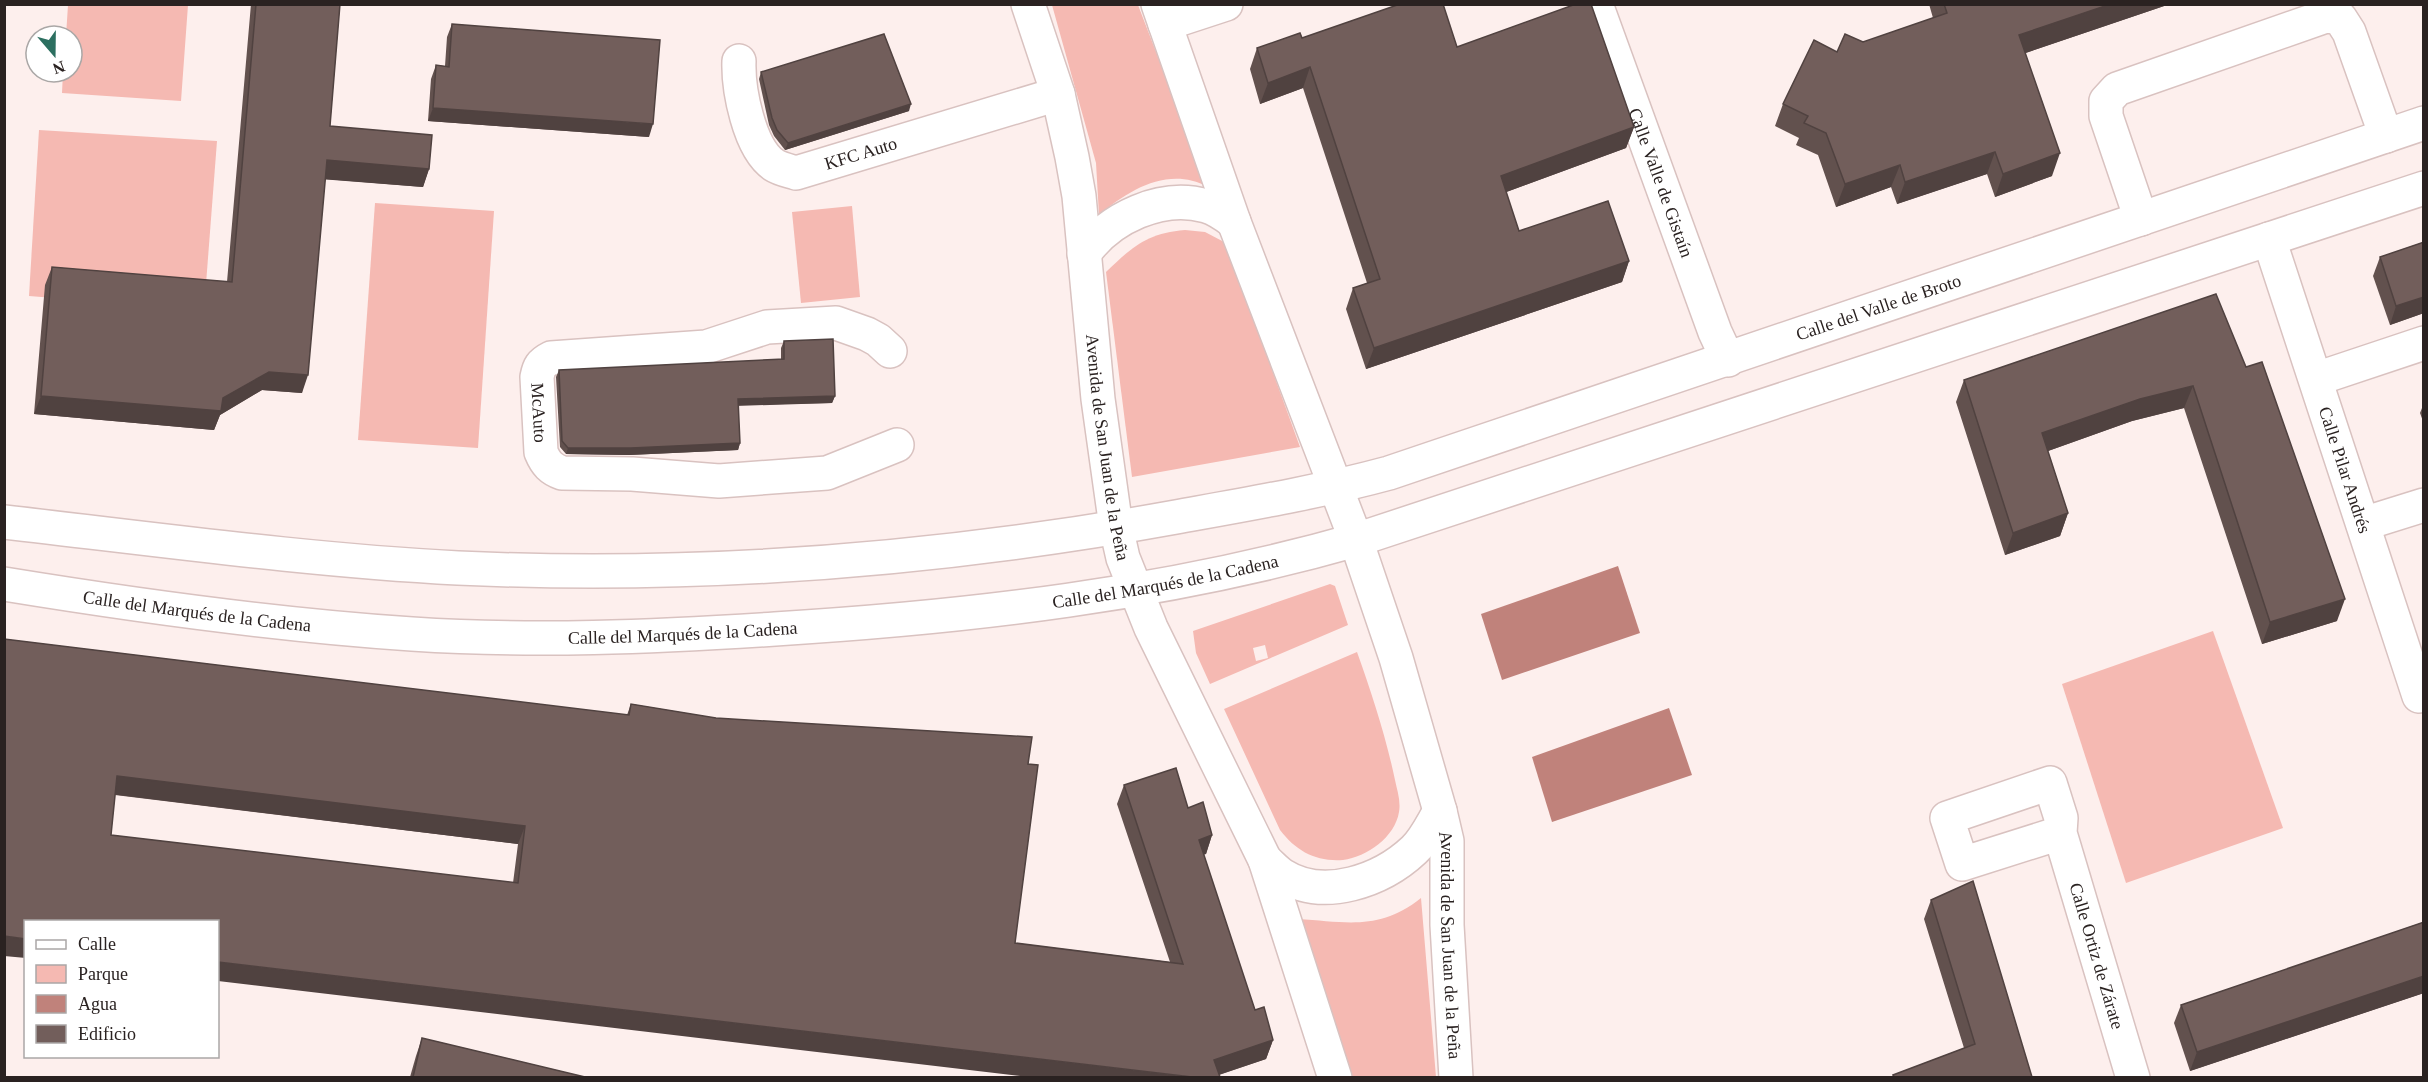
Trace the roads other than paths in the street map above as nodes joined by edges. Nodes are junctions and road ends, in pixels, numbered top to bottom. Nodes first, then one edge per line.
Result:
1 (1028, 4) edge
2 (1226, 4) edge
3 (1596, 4) edge
4 (2348, 11) edge
5 (1161, 14) edge
6 (739, 61) dead end
7 (1058, 94) junction
8 (2424, 123) edge
9 (2386, 136) junction
10 (2424, 188) edge
11 (2141, 219) junction
12 (1234, 222) junction
13 (2269, 239) junction
14 (1084, 254) junction
15 (2424, 344) edge
16 (890, 351) dead end
17 (1728, 360) junction
18 (2316, 379) junction
19 (897, 445) dead end
20 (1335, 488) junction
21 (2424, 505) edge
22 (4, 522) edge
23 (2363, 524) junction
24 (1116, 527) junction
25 (1356, 540) junction
26 (4, 584) edge
27 (1135, 590) junction
28 (2424, 694) edge
29 (1440, 811) junction
30 (2060, 833) dead end
31 (1265, 860) junction
32 (1335, 1077) edge
33 (1456, 1077) edge
34 (2133, 1077) edge

1 - 7 main road, Avenida de San Juan de la Peña
2 - 5 main road
3 - 17 main road, Calle Valle de Gistaín
4 - 9 main road
4 - 11 main road
5 - 12 main road, Avenida de San Juan de la Peña
6 - 7 main road, KFC Auto
7 - 14 main road, Avenida de San Juan de la Peña
8 - 9 main road, Calle del Valle de Broto
9 - 11 main road, Calle del Valle de Broto
10 - 13 main road
11 - 17 main road, Calle del Valle de Broto
12 - 14 main road
12 - 20 main road, Avenida de San Juan de la Peña
13 - 18 main road, Calle Pilar Andrés
13 - 25 main road
14 - 24 main road, Avenida de San Juan de la Peña
15 - 18 main road
16 - 19 main road, McAuto
17 - 20 main road, Calle del Valle de Broto
18 - 23 main road, Calle Pilar Andrés
20 - 24 main road
20 - 25 main road, Avenida de San Juan de la Peña
21 - 23 main road
22 - 24 main road
23 - 28 main road, Calle Pilar Andrés
24 - 27 main road, Avenida de San Juan de la Peña
25 - 27 main road, Calle del Marqués de la Cadena
25 - 29 main road, Avenida de San Juan de la Peña
26 - 27 main road, Calle del Marqués de la Cadena
27 - 31 main road, Avenida de San Juan de la Peña
29 - 31 main road, Avenida de San Juan de la Peña
29 - 33 main road, Avenida de San Juan de la Peña
30 - 34 main road, Calle Ortiz de Zárate
31 - 32 main road, Avenida de San Juan de la Peña

